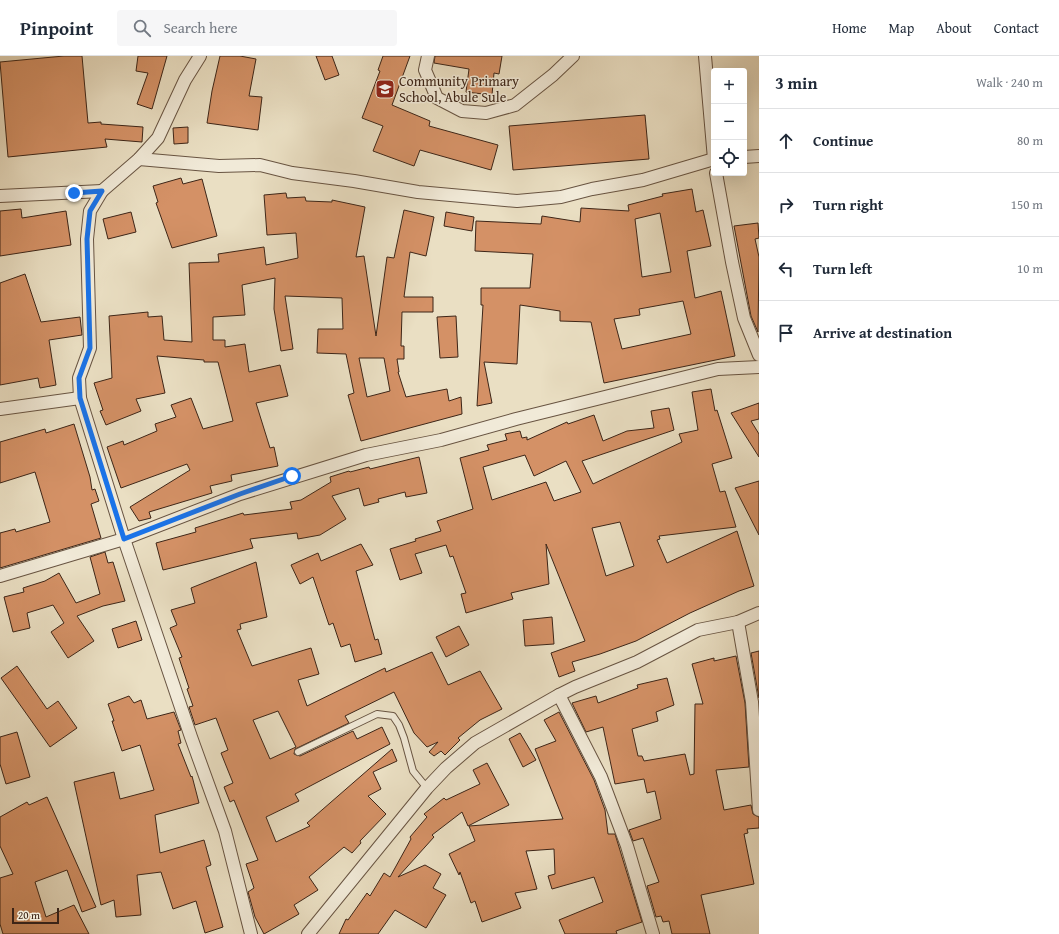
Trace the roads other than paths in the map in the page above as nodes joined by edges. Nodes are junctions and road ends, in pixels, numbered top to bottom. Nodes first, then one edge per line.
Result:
1 (200, 56) edge
2 (428, 56) edge
3 (573, 56) edge
4 (705, 56) edge
5 (712, 140) edge
6 (759, 156) edge
7 (747, 157) edge
8 (139, 159) junction
9 (711, 160) edge
10 (717, 176) edge
11 (102, 191) junction
12 (0, 196) edge
13 (759, 355) edge
14 (759, 367) edge
15 (80, 398) junction
16 (0, 409) edge
17 (124, 539) junction
18 (0, 576) edge
19 (759, 613) edge
20 (738, 622) junction
21 (559, 695) junction
22 (298, 752) dead end
23 (427, 788) junction
24 (759, 810) edge
25 (251, 934) edge
26 (308, 934) edge
27 (653, 934) edge

1 - 8 street
2 - 3 street
4 - 5 street
6 - 7 street
8 - 9 street
8 - 11 street
10 - 13 street
11 - 12 street
11 - 15 street
14 - 17 street
15 - 16 street
15 - 17 street
17 - 18 street
17 - 25 street
19 - 20 street
20 - 21 street
20 - 24 street
21 - 23 street
21 - 27 street
22 - 23 lane
23 - 26 street

